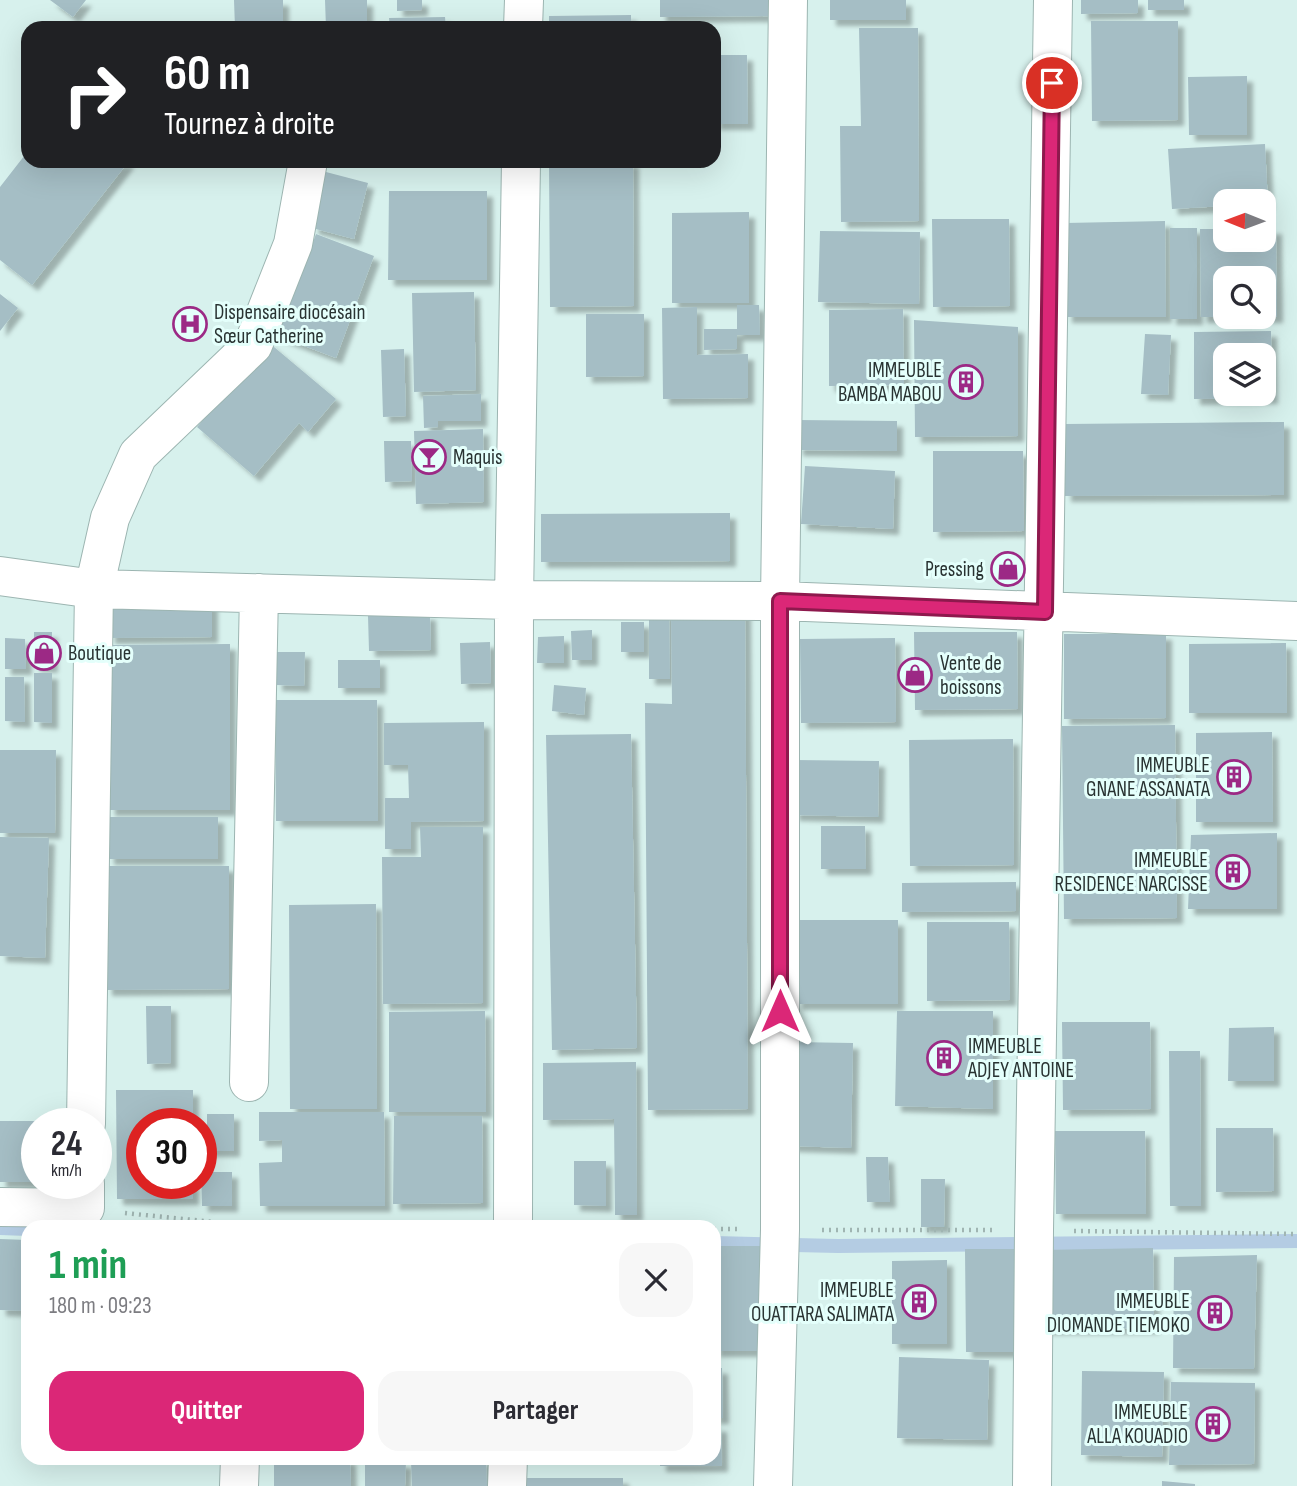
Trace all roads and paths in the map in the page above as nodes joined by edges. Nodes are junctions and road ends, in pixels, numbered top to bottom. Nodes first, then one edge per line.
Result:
1 (523, 0) edge
2 (788, 0) edge
3 (1053, 0) edge
4 (523, 21) edge
5 (307, 168) edge
6 (521, 168) edge
7 (0, 576) edge
8 (94, 589) junction
9 (260, 593) junction
10 (514, 600) junction
11 (780, 601) junction
12 (1045, 612) junction
13 (1297, 621) edge
14 (249, 1082) dead end
15 (86, 1108) edge
16 (62, 1199) edge
17 (101, 1199) edge
18 (0, 1207) edge
19 (216, 1220) edge
20 (513, 1220) edge
21 (240, 1465) edge
22 (508, 1465) edge
23 (239, 1486) edge
24 (507, 1486) edge
25 (773, 1486) edge
26 (1032, 1486) edge

1 - 4 street
2 - 11 street
3 - 12 street
5 - 8 street
6 - 10 street
7 - 8 street
8 - 9 street
8 - 15 street
9 - 10 street
9 - 14 street
10 - 11 street
10 - 20 street
11 - 12 street
11 - 25 street
12 - 13 street
12 - 26 street
16 - 18 street
17 - 19 path
21 - 23 street
22 - 24 street

